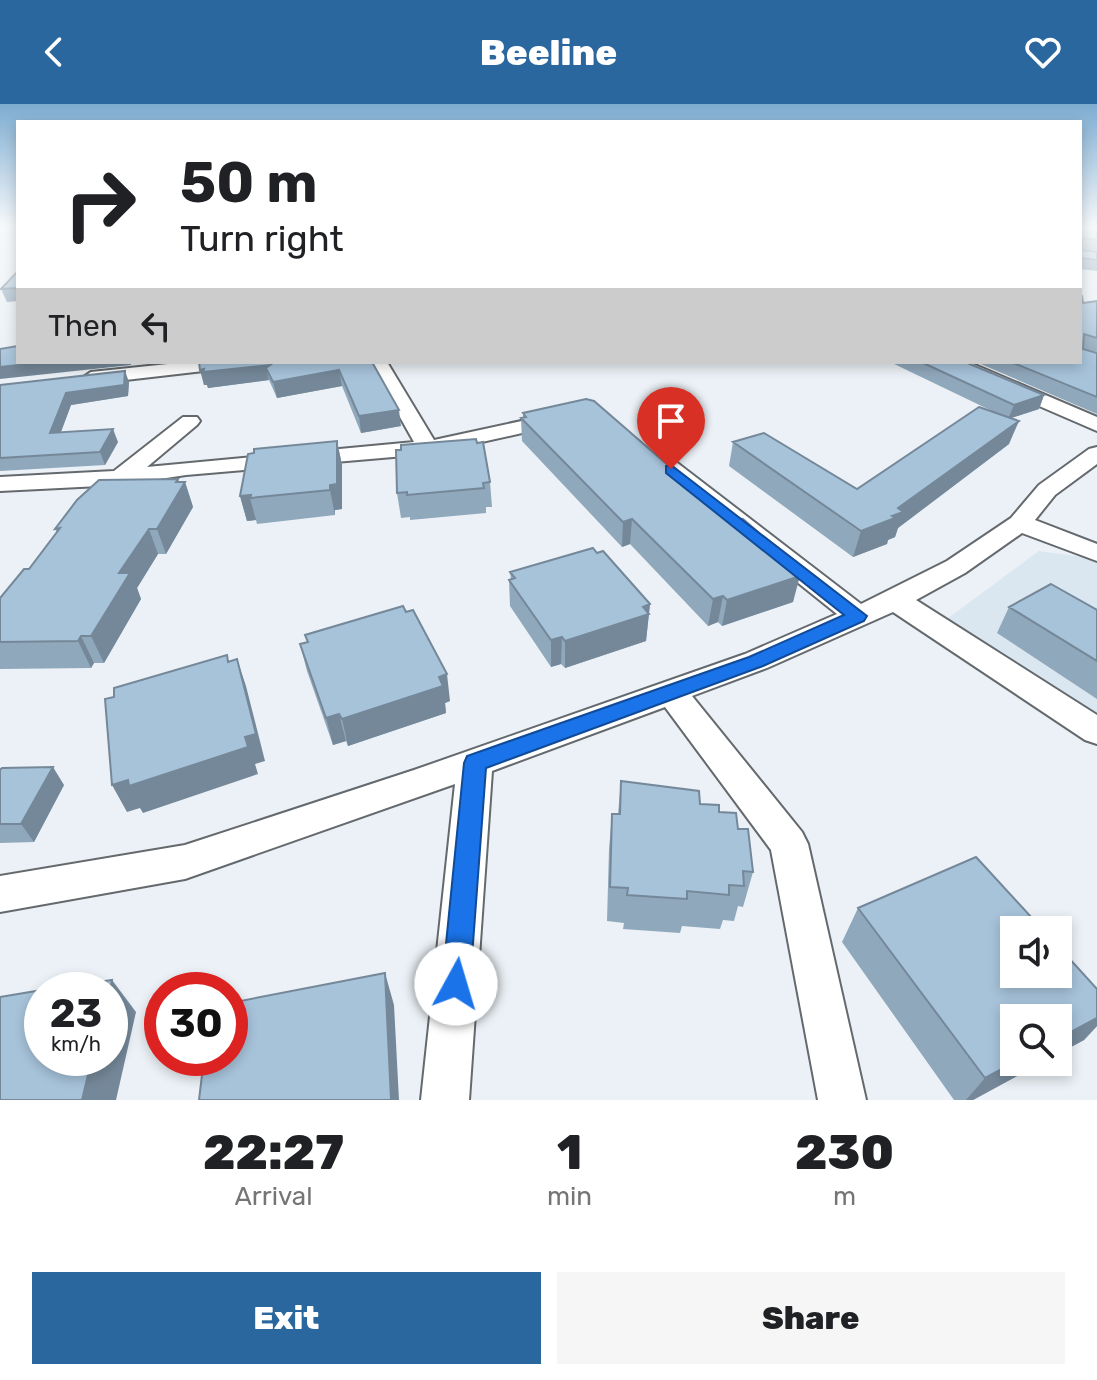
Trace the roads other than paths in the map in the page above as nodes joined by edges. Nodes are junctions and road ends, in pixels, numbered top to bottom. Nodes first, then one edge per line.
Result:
1 (220, 364) edge
2 (379, 364) edge
3 (958, 364) edge
4 (77, 380) edge
5 (587, 412) edge
6 (190, 421) dead end
7 (1097, 425) edge
8 (638, 443) edge
9 (428, 447) junction
10 (1097, 454) edge
11 (119, 478) junction
12 (0, 484) edge
13 (87, 508) edge
14 (1020, 523) junction
15 (1097, 553) edge
16 (895, 600) junction
17 (858, 616) junction
18 (671, 692) junction
19 (1097, 731) edge
20 (475, 763) junction
21 (0, 894) edge
22 (445, 1100) edge
23 (842, 1100) edge

1 - 4 street
2 - 9 street
3 - 7 street
5 - 9 street
6 - 11 street
8 - 17 street
9 - 11 street
10 - 14 street
11 - 12 street
11 - 13 street
14 - 15 street
14 - 16 street
16 - 17 street
16 - 19 street
17 - 18 street
18 - 20 street
18 - 23 street
20 - 21 street
20 - 22 street

